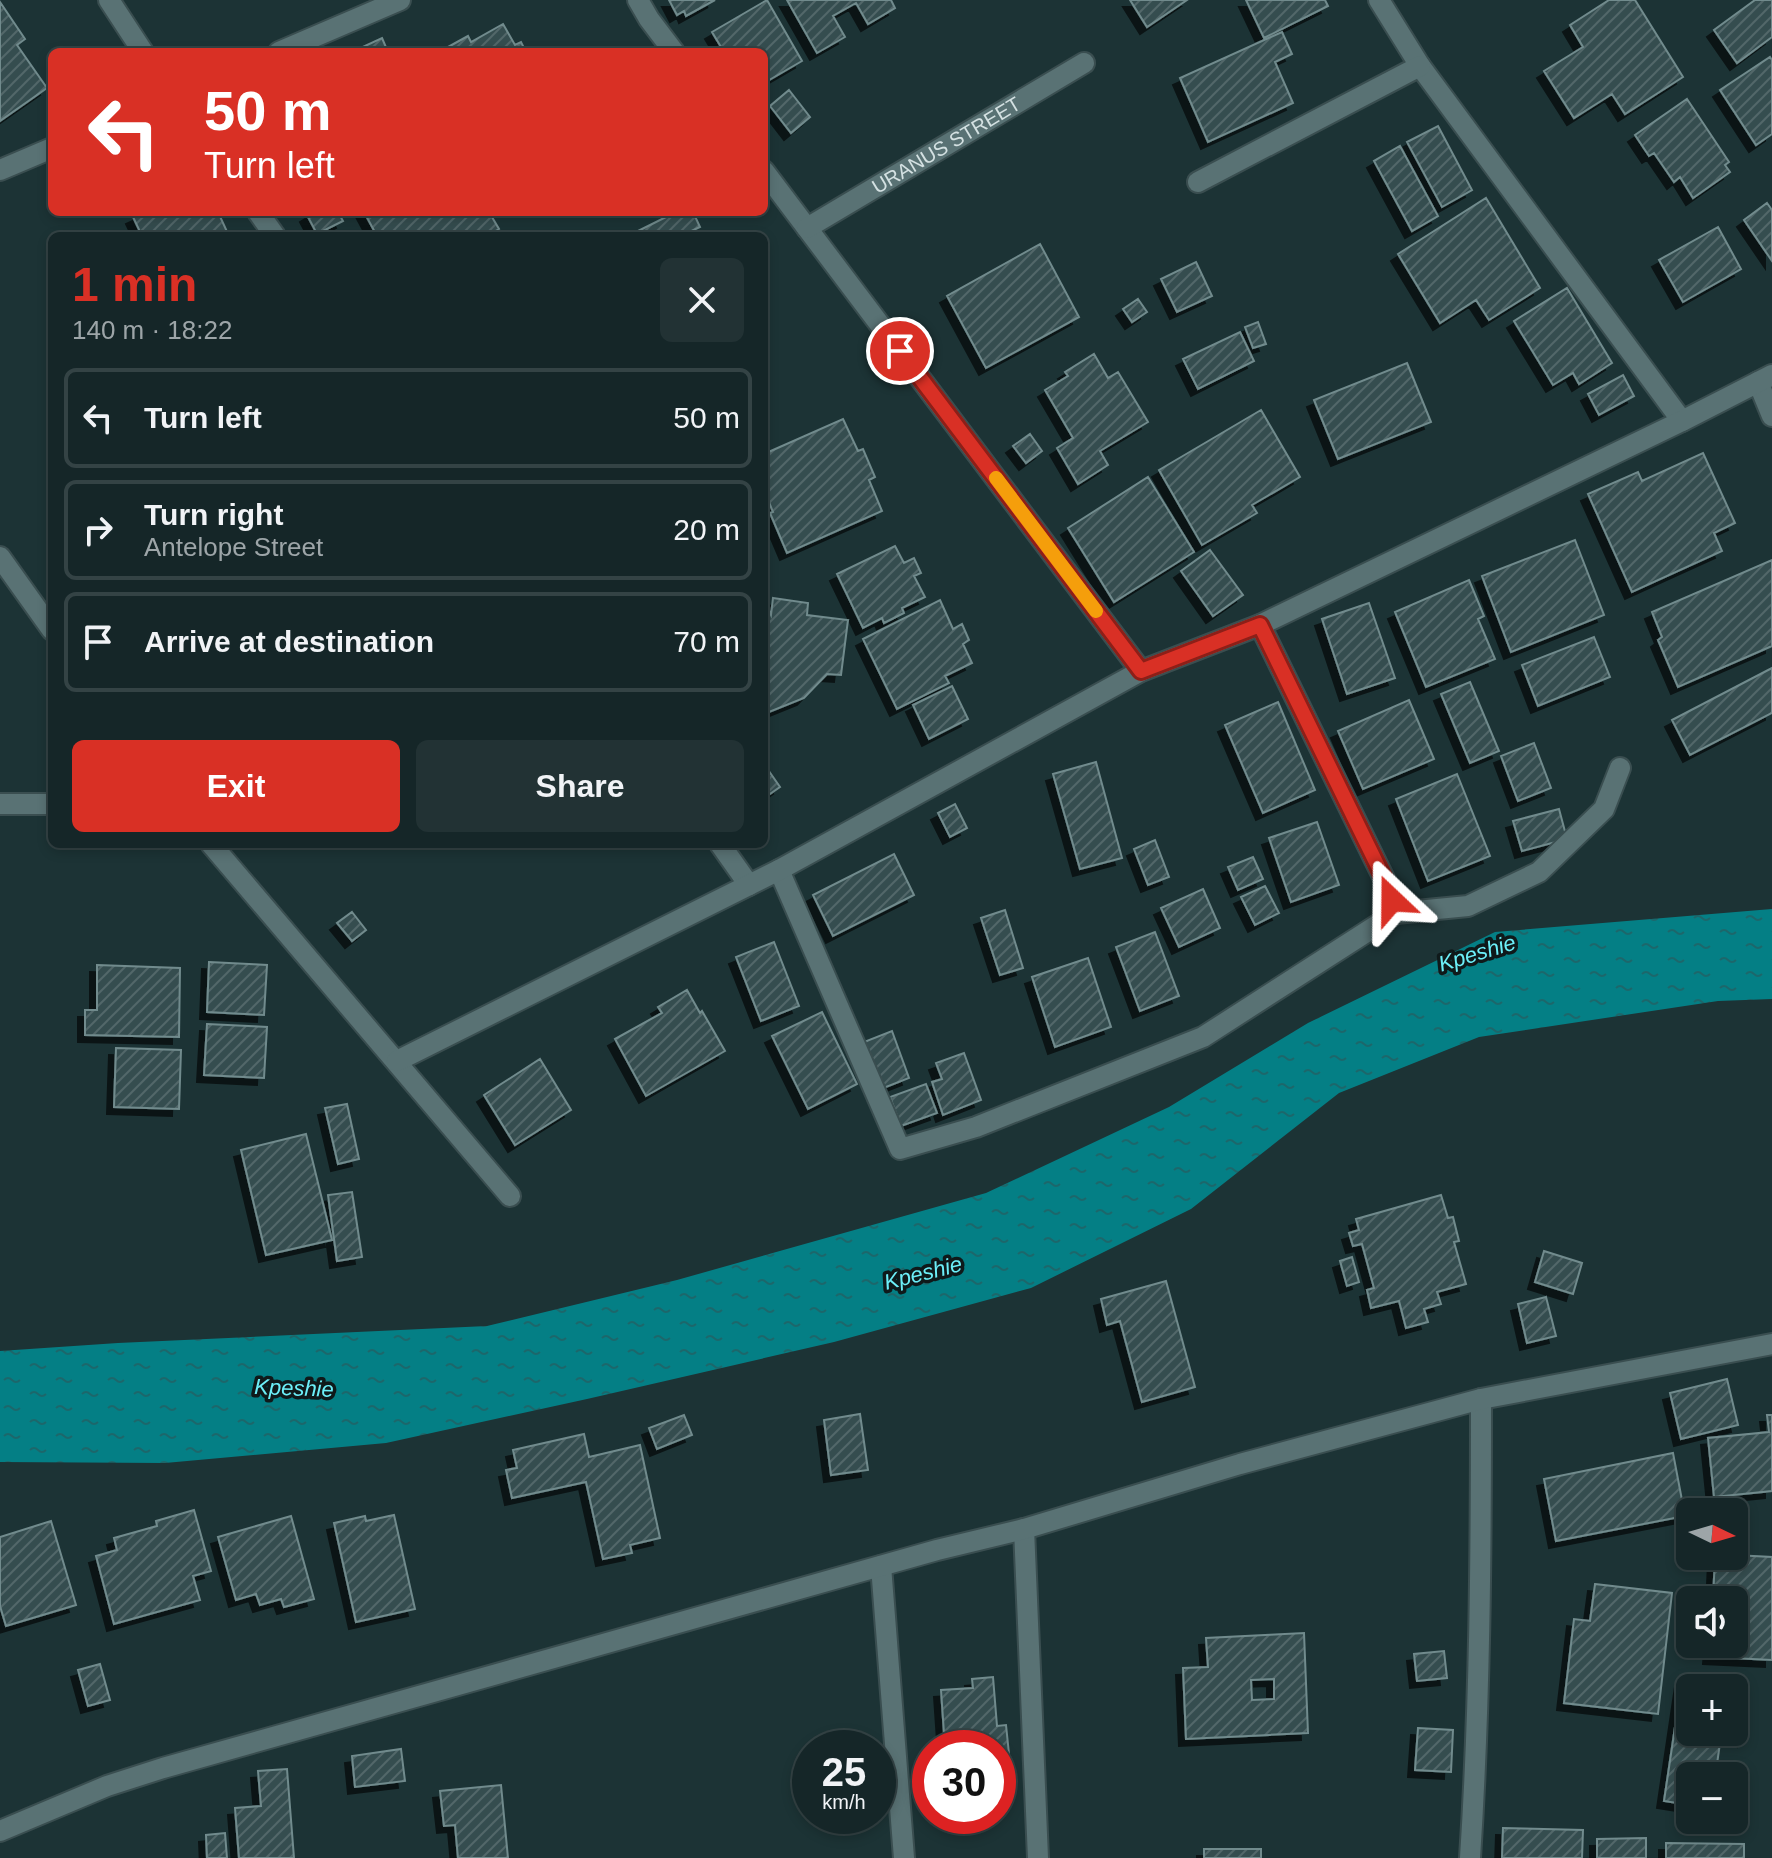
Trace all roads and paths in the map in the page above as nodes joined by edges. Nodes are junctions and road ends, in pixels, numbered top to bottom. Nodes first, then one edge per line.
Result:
1 (109, 0) edge
2 (400, 0) edge
3 (638, 0) edge
4 (1379, 0) edge
5 (140, 48) edge
6 (288, 48) edge
7 (671, 48) edge
8 (1084, 63) dead end
9 (1420, 66) junction
10 (48, 150) edge
11 (0, 170) edge
12 (768, 176) edge
13 (1198, 182) dead end
14 (807, 228) junction
15 (1765, 379) edge
16 (1772, 416) edge
17 (1682, 421) junction
18 (0, 557) edge
19 (48, 624) edge
20 (1260, 625) junction
21 (1141, 671) junction
22 (1620, 768) dead end
23 (0, 804) edge
24 (48, 804) edge
25 (214, 848) edge
26 (723, 848) edge
27 (779, 870) junction
28 (749, 885) junction
29 (1396, 913) junction
30 (397, 1061) junction
31 (510, 1196) dead end
32 (1772, 1344) edge
33 (1481, 1399) junction
34 (1024, 1529) junction
35 (881, 1566) junction
36 (0, 1831) edge
37 (904, 1858) edge
38 (1038, 1858) edge
39 (1470, 1858) edge

1 - 5 street
2 - 6 street
3 - 7 street
4 - 9 street
8 - 14 street, URANUS STREET
9 - 13 street
9 - 17 street
10 - 11 street
12 - 14 street
14 - 21 street
15 - 16 street
15 - 17 street
17 - 20 street
18 - 19 street
20 - 21 street
20 - 29 street
21 - 27 street
22 - 29 street
23 - 24 street
25 - 30 street
26 - 28 street
27 - 28 street
27 - 29 street
28 - 30 street
30 - 31 street
32 - 33 street
33 - 34 street
33 - 39 street
34 - 35 street
34 - 38 street
35 - 36 street
35 - 37 street

